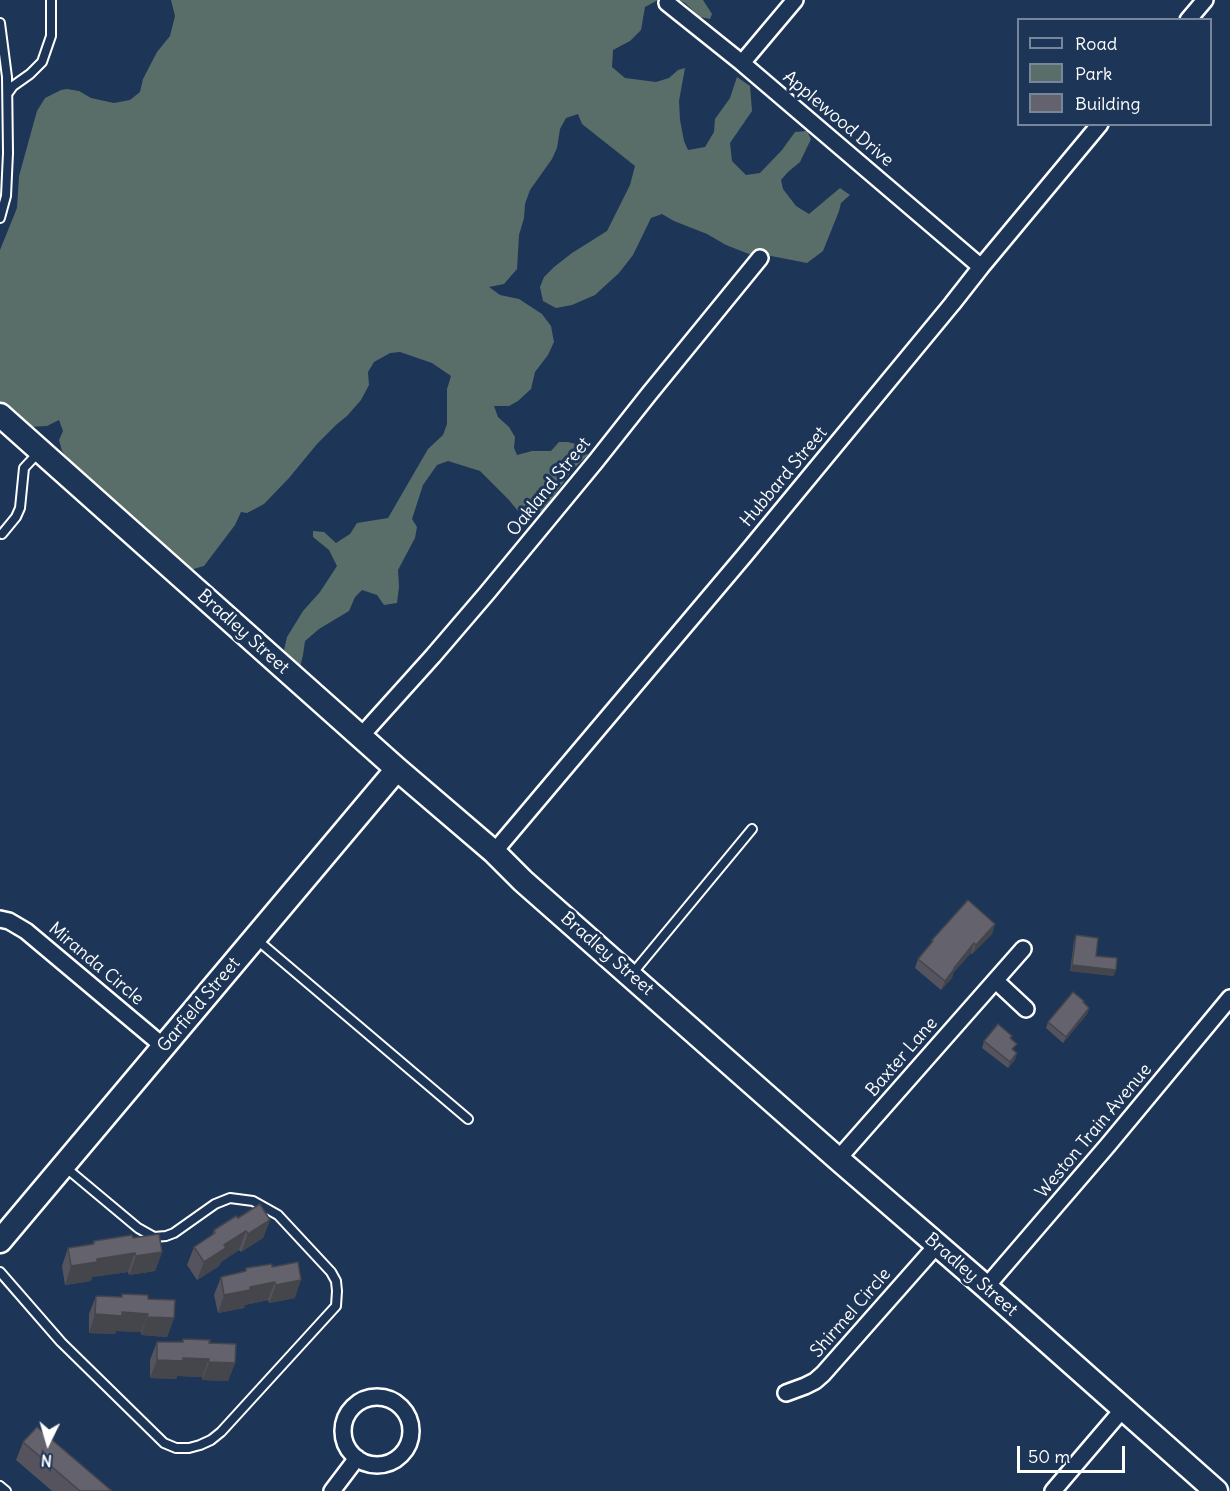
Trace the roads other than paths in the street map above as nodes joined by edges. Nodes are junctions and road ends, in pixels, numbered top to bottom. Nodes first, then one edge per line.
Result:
1 (51, 0) edge
2 (795, 0) edge
3 (1205, 0) edge
4 (667, 3) dead end
5 (1190, 18) edge
6 (0, 27) edge
7 (742, 63) junction
8 (8, 93) junction
9 (1098, 126) edge
10 (0, 218) edge
11 (760, 258) dead end
12 (981, 267) junction
13 (0, 415) edge
14 (40, 451) junction
15 (2, 534) dead end
16 (361, 736) junction
17 (397, 769) junction
18 (752, 829) dead end
19 (494, 852) junction
20 (0, 919) edge
21 (255, 938) junction
22 (1023, 949) dead end
23 (631, 975) junction
24 (996, 981) junction
25 (1230, 998) edge
26 (1026, 1009) dead end
27 (163, 1046) junction
28 (468, 1119) dead end
29 (838, 1160) junction
30 (64, 1166) junction
31 (0, 1241) edge
32 (937, 1245) junction
33 (0, 1272) edge
34 (986, 1287) junction
35 (786, 1393) dead end
36 (1123, 1409) junction
37 (357, 1458) junction
38 (0, 1486) edge
39 (6, 1491) edge
40 (332, 1491) edge
41 (1053, 1491) edge
42 (1216, 1491) edge

1 - 8 lane
2 - 7 street
3 - 5 street
4 - 7 street, Applewood Drive
6 - 8 lane
7 - 12 street, Applewood Drive
8 - 10 lane
9 - 12 street, Hubbard Street
11 - 16 street, Oakland Street
12 - 19 street, Hubbard Street
13 - 14 main road, Bradley Street
14 - 15 lane
14 - 16 main road, Bradley Street
16 - 17 main road, Bradley Street
17 - 19 main road, Bradley Street
17 - 21 main road, Garfield Street
18 - 23 lane
19 - 23 main road, Bradley Street
20 - 27 street, Miranda Circle
21 - 27 main road, Garfield Street
21 - 28 lane
22 - 24 street, Baxter Lane
23 - 29 main road, Bradley Street
24 - 26 street
24 - 29 street, Baxter Lane
25 - 34 street, Weston Train Avenue
27 - 30 main road, Garfield Street
29 - 32 main road, Bradley Street
30 - 31 main road, Garfield Street
30 - 33 lane
32 - 34 main road, Bradley Street
32 - 35 street, Shirmel Circle
34 - 36 main road, Bradley Street
36 - 41 street
36 - 42 main road, Bradley Street
37 - 37 street
37 - 40 street
38 - 39 lane

